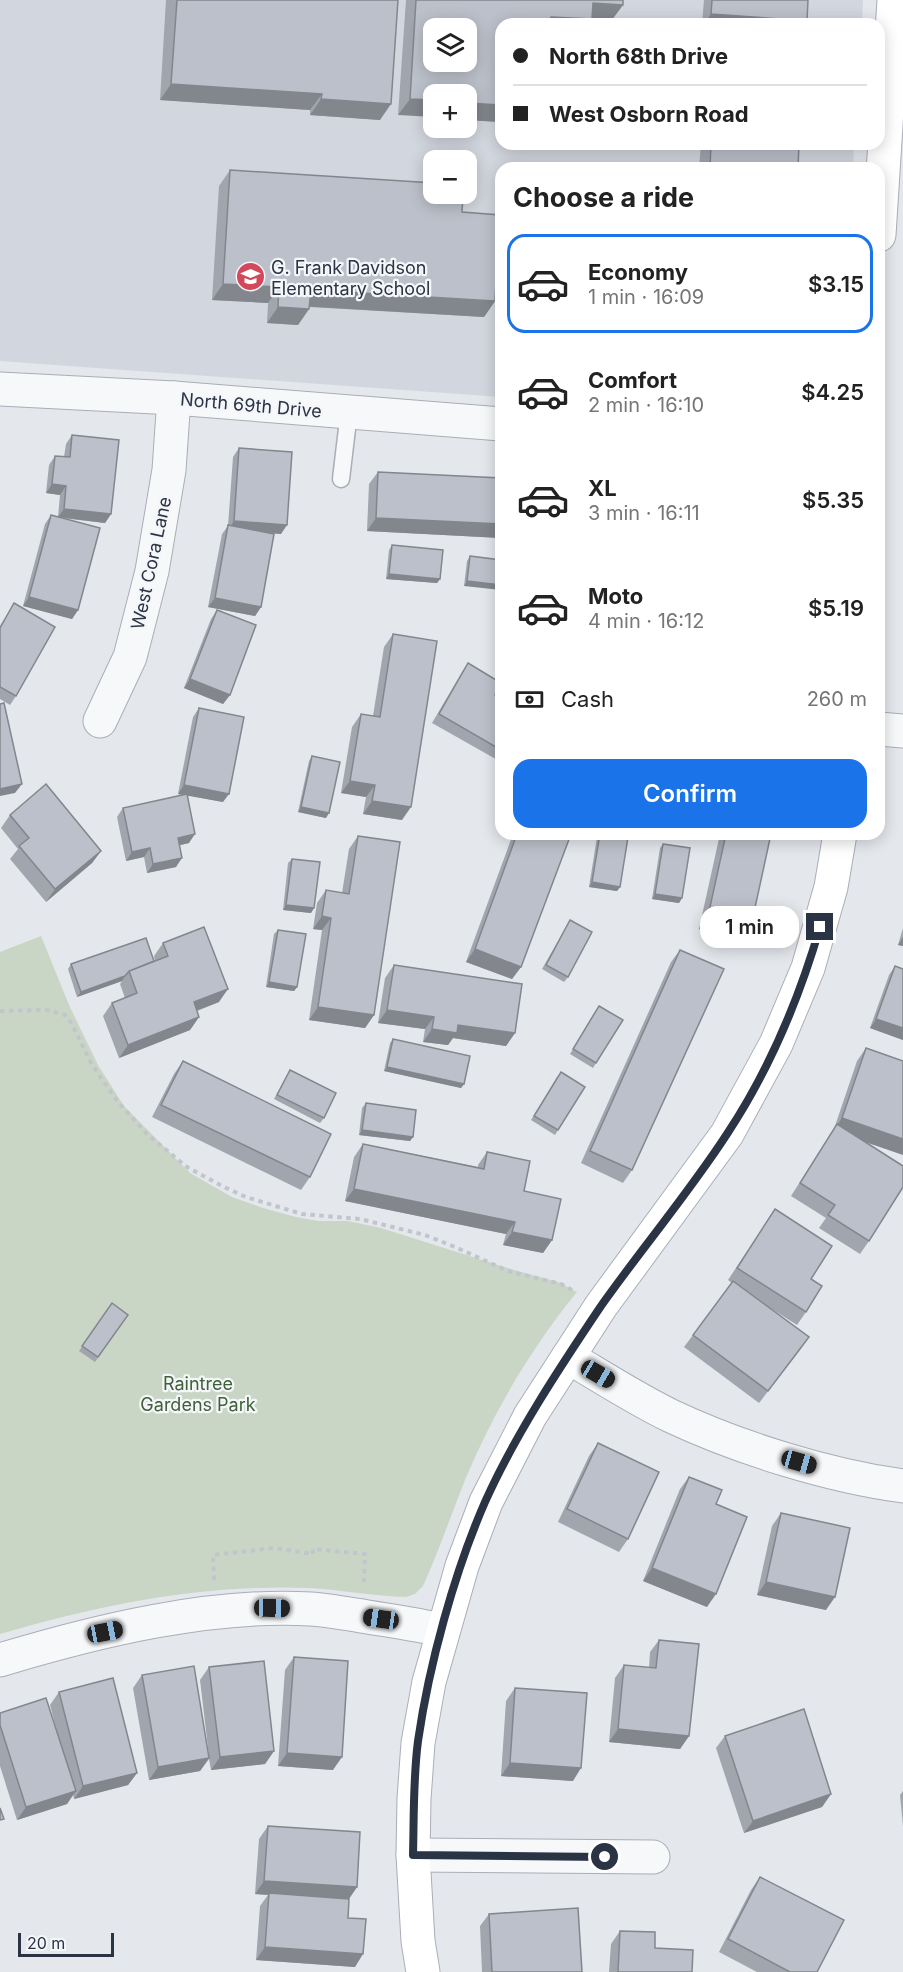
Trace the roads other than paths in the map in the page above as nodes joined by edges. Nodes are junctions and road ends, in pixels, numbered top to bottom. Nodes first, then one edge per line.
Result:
1 (894, 0) edge
2 (885, 141) edge
3 (0, 389) edge
4 (174, 398) junction
5 (349, 412) junction
6 (495, 424) edge
7 (341, 479) dead end
8 (100, 721) dead end
9 (885, 730) edge
10 (903, 731) edge
11 (839, 840) edge
12 (568, 1357) junction
13 (903, 1486) edge
14 (442, 1630) junction
15 (0, 1660) edge
16 (413, 1855) junction
17 (653, 1857) dead end
18 (423, 1972) edge

1 - 2 street
3 - 4 street, North 69th Drive
4 - 5 street, North 69th Drive
4 - 8 street, West Cora Lane
5 - 6 street, North 69th Drive
5 - 7 lane
9 - 10 street
11 - 12 street
12 - 13 street
12 - 14 street
14 - 15 street
14 - 16 street
16 - 17 street
16 - 18 street

